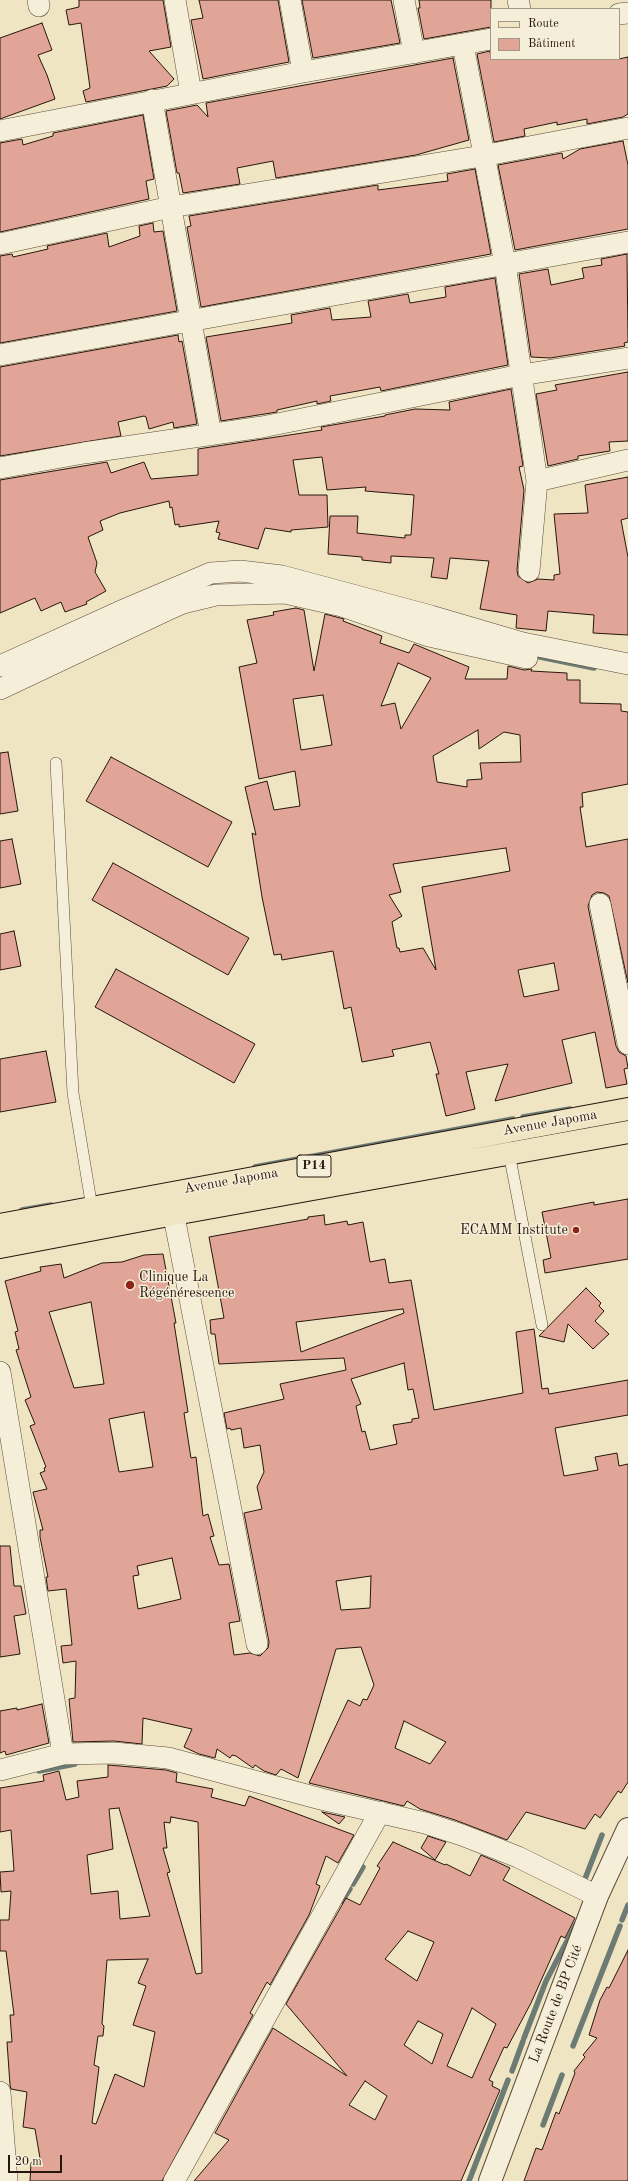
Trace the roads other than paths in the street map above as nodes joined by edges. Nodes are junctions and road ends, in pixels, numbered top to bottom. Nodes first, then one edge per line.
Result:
1 (175, 0) edge
2 (290, 0) edge
3 (404, 0) edge
4 (490, 39) edge
5 (462, 46) junction
6 (414, 53) junction
7 (304, 72) junction
8 (190, 93) junction
9 (152, 100) junction
10 (628, 128) edge
11 (0, 130) edge
12 (482, 156) junction
13 (171, 207) junction
14 (628, 242) edge
15 (0, 244) edge
16 (505, 264) junction
17 (192, 319) junction
18 (0, 355) edge
19 (628, 358) edge
20 (521, 375) junction
21 (211, 435) junction
22 (628, 460) edge
23 (0, 468) edge
24 (537, 482) junction
25 (529, 571) dead end
26 (628, 664) edge
27 (0, 666) edge
28 (628, 678) edge
29 (0, 689) edge
30 (56, 763) dead end
31 (600, 904) dead end
32 (628, 1044) edge
33 (628, 1109) edge
34 (628, 1132) edge
35 (509, 1153) junction
36 (170, 1192) junction
37 (92, 1208) junction
38 (174, 1214) junction
39 (0, 1225) edge
40 (0, 1247) edge
41 (542, 1325) dead end
42 (0, 1372) edge
43 (257, 1644) dead end
44 (63, 1754) junction
45 (0, 1770) edge
46 (380, 1812) junction
47 (628, 1829) edge
48 (597, 1896) junction
49 (0, 2092) edge
50 (493, 2180) edge
51 (7, 2181) edge
52 (174, 2181) edge

1 - 8 street
2 - 7 street
3 - 6 street
4 - 5 street
5 - 6 street
5 - 12 street
6 - 7 street
7 - 8 street
8 - 9 street
9 - 11 street
9 - 13 street
10 - 12 street
12 - 13 street
12 - 16 street
13 - 15 street
13 - 17 street
14 - 16 street
16 - 17 street
16 - 20 street
17 - 18 street
17 - 21 street
19 - 20 street
20 - 21 street
20 - 24 street
21 - 23 street
22 - 24 street
24 - 25 street
26 - 27 street
28 - 29 street
30 - 37 lane
31 - 32 street
33 - 36 main road, Avenue Japoma / P14
34 - 35 main road, Avenue Japoma / P14
35 - 38 main road, Avenue Japoma / P14
35 - 41 lane
36 - 37 main road, Avenue Japoma / P14
36 - 38 street
37 - 39 main road, Avenue Japoma / P14
38 - 40 main road, Avenue Japoma / P14
38 - 43 street
42 - 44 street
44 - 45 street
44 - 46 street
46 - 48 street
46 - 52 street
47 - 48 street, La Route de BP Cité
48 - 50 street, La Route de BP Cité
49 - 51 street

